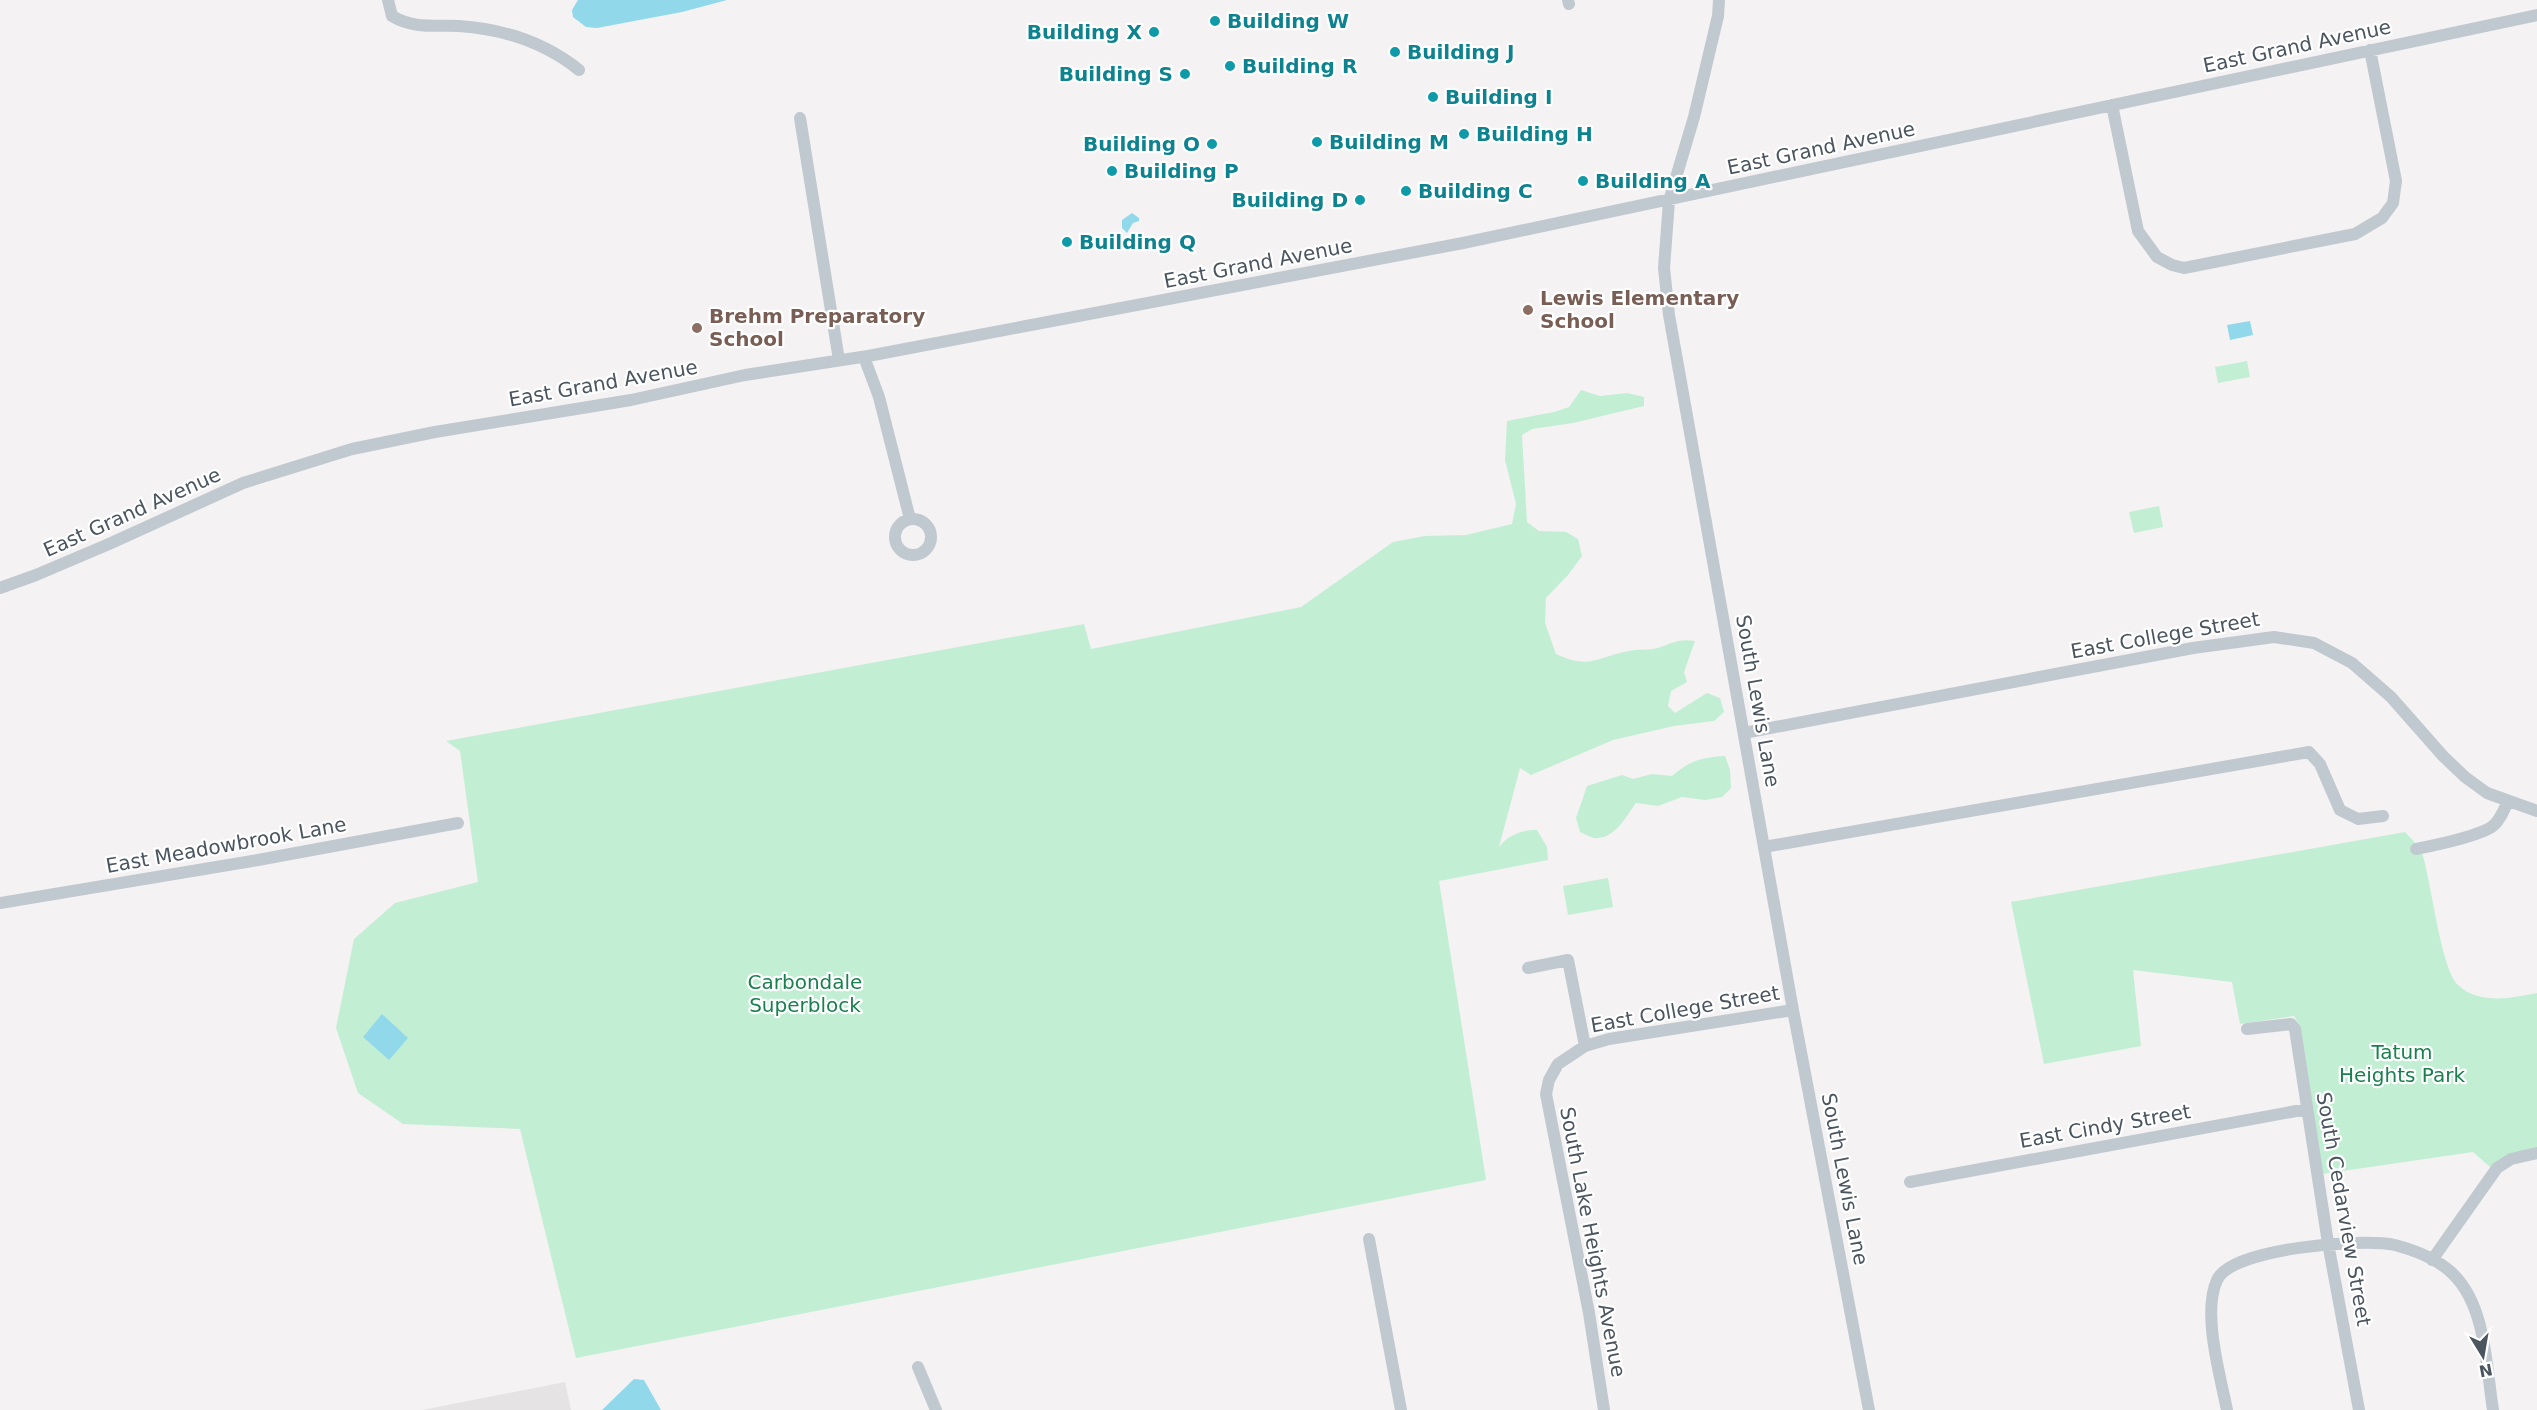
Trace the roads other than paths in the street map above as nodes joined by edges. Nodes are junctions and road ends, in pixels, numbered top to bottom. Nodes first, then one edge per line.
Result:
1 (388, 0) edge
2 (1719, 0) edge
3 (2537, 15) edge
4 (2370, 50) junction
5 (579, 70) dead end
6 (2112, 105) junction
7 (800, 118) dead end
8 (1669, 201) junction
9 (864, 357) junction
10 (839, 360) junction
11 (910, 519) dead end
12 (0, 588) edge
13 (1744, 733) junction
14 (2508, 801) junction
15 (2537, 811) edge
16 (2383, 816) dead end
17 (458, 823) dead end
18 (1764, 847) junction
19 (2416, 849) dead end
20 (0, 903) edge
21 (1528, 968) dead end
22 (1793, 1010) junction
23 (2247, 1029) dead end
24 (1585, 1046) junction
25 (2307, 1109) junction
26 (2537, 1153) edge
27 (1910, 1182) dead end
28 (1369, 1239) dead end
29 (2328, 1243) junction
30 (2432, 1260) junction
31 (918, 1367) dead end
32 (936, 1410) edge
33 (1401, 1410) edge
34 (1605, 1410) edge
35 (1869, 1410) edge
36 (2227, 1410) edge
37 (2360, 1410) edge
38 (2493, 1410) edge

1 - 5 street
2 - 8 street, South Lewis Lane
3 - 4 street, East Grand Avenue
4 - 6 street, East Grand Avenue
4 - 6 street
6 - 8 street, East Grand Avenue
7 - 10 street
8 - 9 street, East Grand Avenue
8 - 13 street, South Lewis Lane
9 - 10 street, East Grand Avenue
9 - 11 street
10 - 12 street, East Grand Avenue
13 - 14 street, East College Street
13 - 18 street, South Lewis Lane
14 - 15 street, East College Street
14 - 19 street
16 - 18 street
17 - 20 street, East Meadowbrook Lane
18 - 22 street, South Lewis Lane
21 - 24 street
22 - 24 street, East College Street
22 - 35 street, South Lewis Lane
23 - 25 street, South Cedarview Street
24 - 34 street, South Lake Heights Avenue
25 - 27 street, East Cindy Street
25 - 29 street, South Cedarview Street
26 - 30 street
28 - 33 street
29 - 30 street
29 - 36 street
29 - 37 street, South Cedarview Street
30 - 38 street
31 - 32 street

